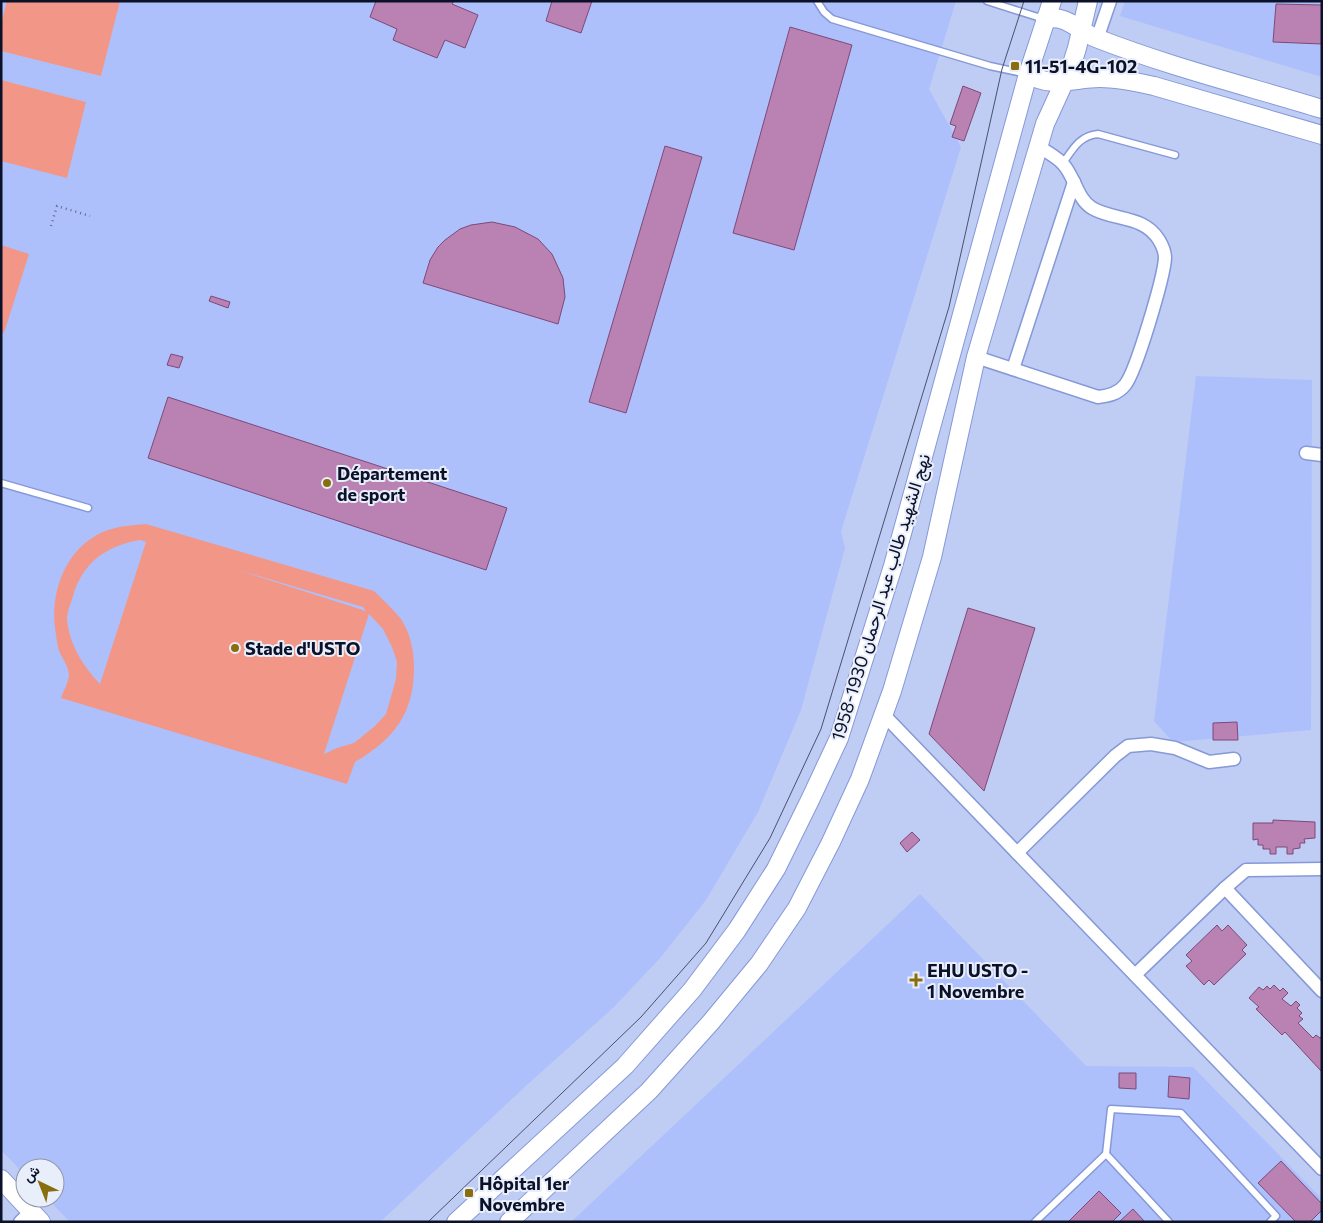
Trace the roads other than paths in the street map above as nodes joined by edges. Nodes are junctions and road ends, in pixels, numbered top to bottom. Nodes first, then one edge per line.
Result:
1 (817, 1) edge
2 (987, 1) edge
3 (1052, 1) edge
4 (1088, 1) edge
5 (1110, 1) edge
6 (1045, 19) junction
7 (1081, 30) junction
8 (1097, 39) junction
9 (1161, 60) junction
10 (1028, 74) junction
11 (1064, 81) junction
12 (1154, 86) junction
13 (1322, 109) edge
14 (1322, 135) edge
15 (1039, 146) junction
16 (1175, 154) dead end
17 (1063, 163) junction
18 (1074, 182) junction
19 (976, 357) junction
20 (1013, 368) junction
21 (1306, 453) dead end
22 (1322, 455) edge
23 (1, 483) edge
24 (88, 508) dead end
25 (884, 715) junction
26 (1234, 759) dead end
27 (1017, 853) junction
28 (1322, 869) edge
29 (1225, 888) junction
30 (1134, 975) junction
31 (1322, 991) edge
32 (1106, 1154) junction
33 (1322, 1169) edge
34 (1, 1179) edge
35 (31, 1218) edge
36 (456, 1222) edge
37 (509, 1222) edge
38 (1035, 1222) edge
39 (1169, 1222) edge
40 (1270, 1222) edge

1 - 10 lane
2 - 6 lane
3 - 6 main road, نهج الشهيد طالب عبد الرحمان 1930-1958
4 - 7 main road, نهج الشهيد طالب عبد الرحمان 1930-1958
5 - 8 street
6 - 7 main road
6 - 10 main road, نهج الشهيد طالب عبد الرحمان 1930-1958
7 - 8 main road
7 - 11 main road, نهج الشهيد طالب عبد الرحمان 1930-1958
8 - 9 main road
9 - 12 main road
9 - 13 main road
10 - 11 main road
10 - 36 main road, نهج الشهيد طالب عبد الرحمان 1930-1958
11 - 12 main road
11 - 15 main road, نهج الشهيد طالب عبد الرحمان 1930-1958
12 - 14 main road
15 - 17 street
15 - 19 main road, نهج الشهيد طالب عبد الرحمان 1930-1958
16 - 17 lane
17 - 18 street
18 - 20 street
18 - 20 street
19 - 20 street
19 - 25 main road, نهج الشهيد طالب عبد الرحمان 1930-1958
21 - 22 street
23 - 24 lane
25 - 27 street
25 - 37 main road, نهج الشهيد طالب عبد الرحمان 1930-1958
26 - 27 street
27 - 30 street
28 - 29 street
29 - 30 street
29 - 31 street
30 - 33 street
32 - 38 lane
32 - 39 lane
32 - 40 lane
34 - 35 main road

